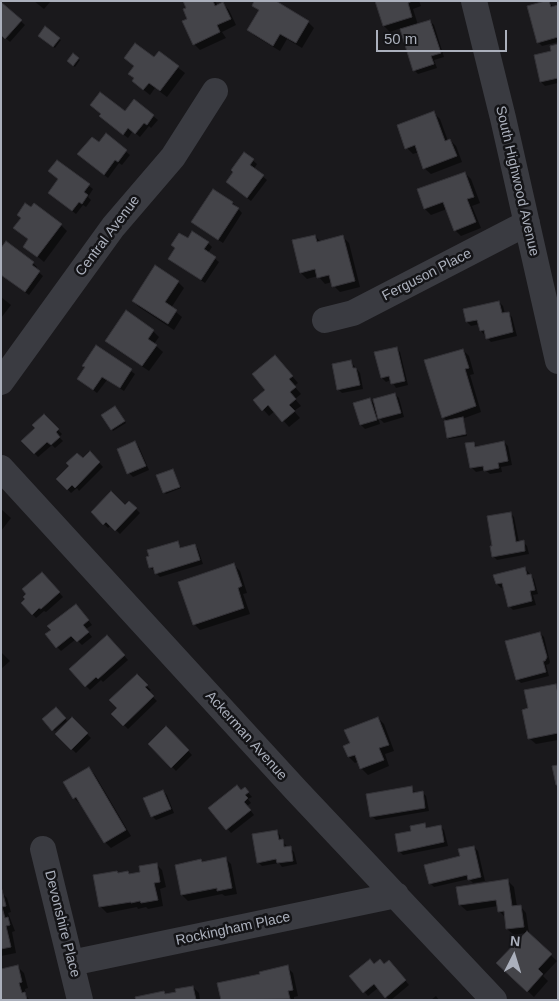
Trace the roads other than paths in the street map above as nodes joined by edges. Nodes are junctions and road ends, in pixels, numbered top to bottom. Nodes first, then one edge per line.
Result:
1 (474, 1) edge
2 (215, 91) dead end
3 (527, 223) junction
4 (326, 320) dead end
5 (558, 361) edge
6 (1, 382) edge
7 (1, 468) edge
8 (43, 849) dead end
9 (396, 895) junction
10 (71, 963) junction
11 (80, 1000) edge
12 (494, 1000) edge

1 - 3 street, South Highwood Avenue
2 - 6 street, Central Avenue
3 - 4 street, Ferguson Place
3 - 5 street, South Highwood Avenue
7 - 9 street, Ackerman Avenue
8 - 10 street, Devonshire Place
9 - 10 street, Rockingham Place
9 - 12 street, Ackerman Avenue
10 - 11 street, Devonshire Place

